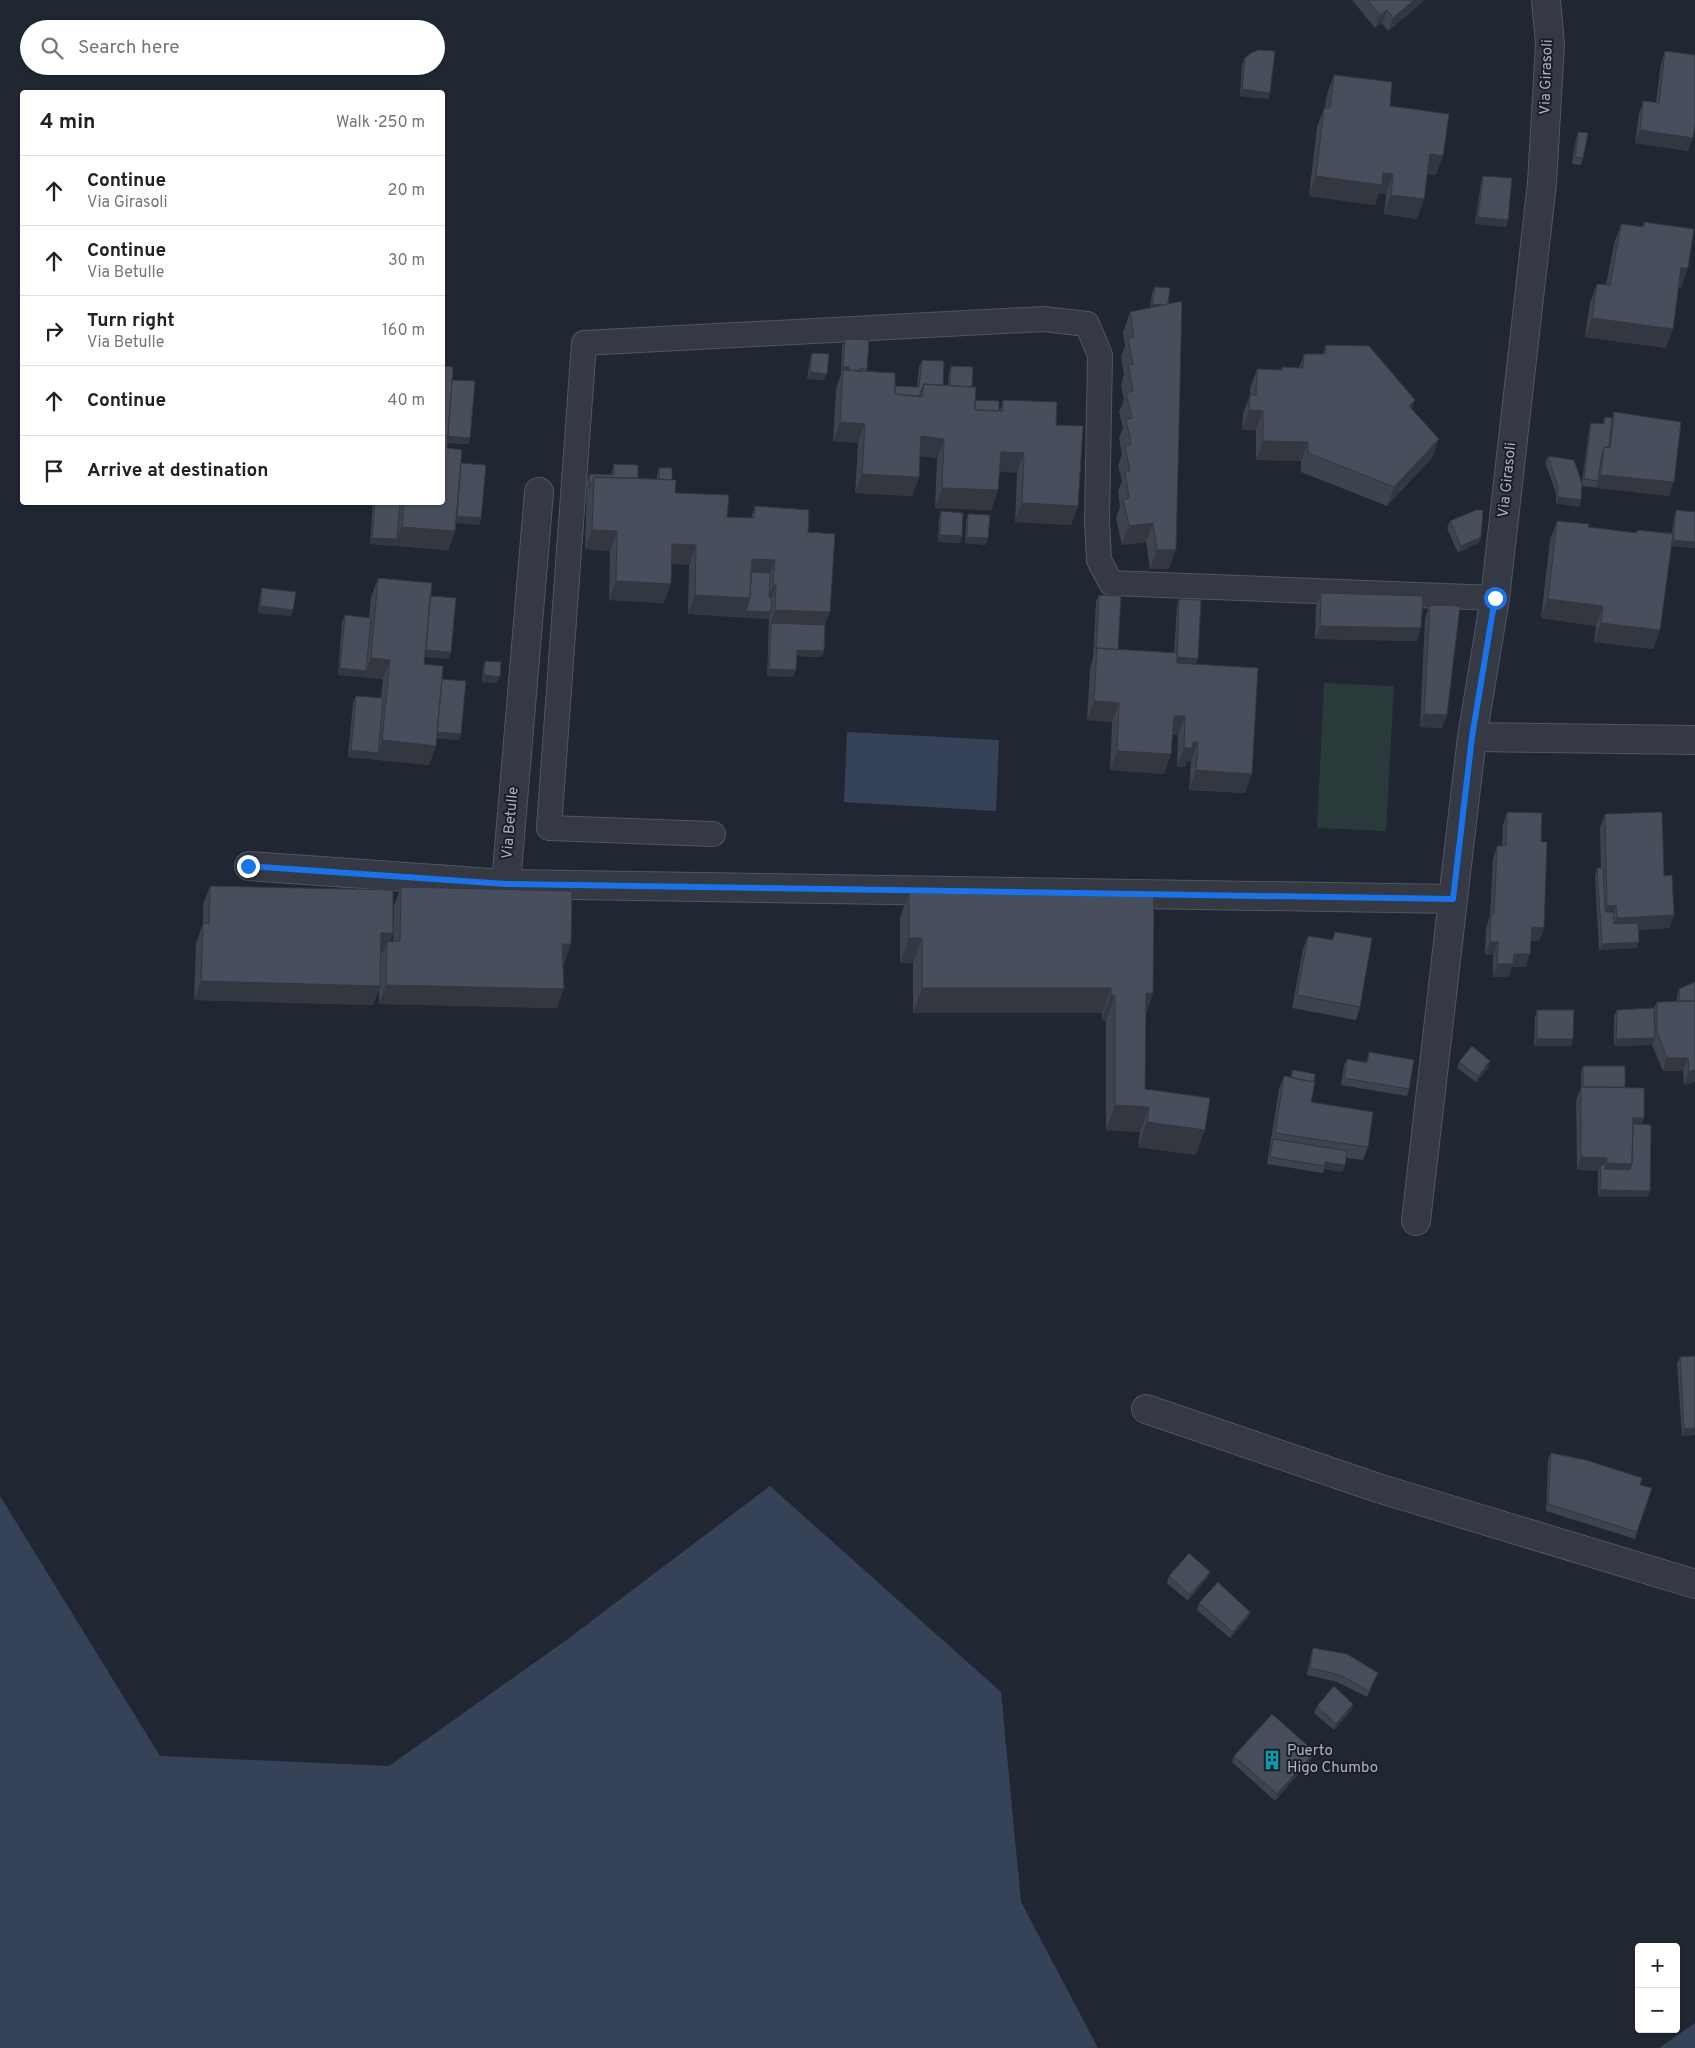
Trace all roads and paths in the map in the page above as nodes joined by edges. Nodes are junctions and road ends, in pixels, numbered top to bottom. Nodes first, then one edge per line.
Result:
1 (1546, 0) edge
2 (539, 492) dead end
3 (1495, 598) junction
4 (1472, 737) junction
5 (1695, 740) edge
6 (713, 834) dead end
7 (248, 866) dead end
8 (506, 884) junction
9 (1453, 899) junction
10 (1416, 1221) dead end
11 (1146, 1409) dead end
12 (1695, 1584) edge

1 - 3 street, Via Girasoli
2 - 8 street, Via Betulle
3 - 4 street, Via Girasoli
3 - 6 lane
4 - 5 street
4 - 9 street
7 - 8 street
8 - 9 street
9 - 10 street
11 - 12 street

